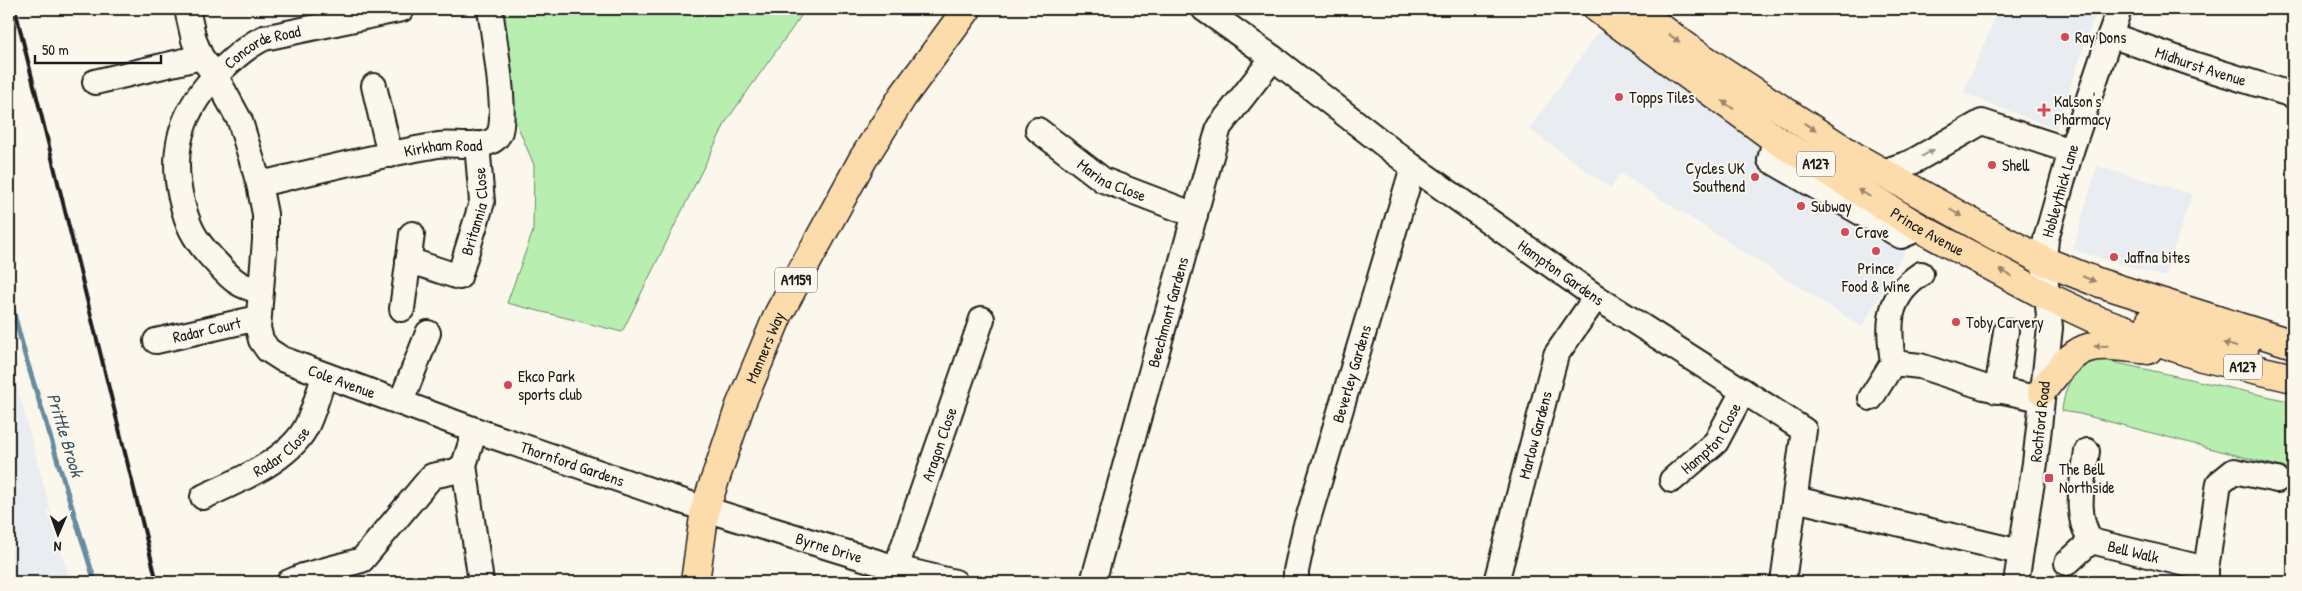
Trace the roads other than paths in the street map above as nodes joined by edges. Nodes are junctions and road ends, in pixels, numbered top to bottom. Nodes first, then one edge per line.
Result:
1 (187, 9) edge
2 (402, 9) edge
3 (490, 9) edge
4 (967, 9) edge
5 (1204, 9) edge
6 (1598, 9) edge
7 (1635, 9) edge
8 (2119, 9) edge
9 (2110, 35) junction
10 (1272, 58) junction
11 (208, 66) junction
12 (95, 82) dead end
13 (374, 86) dead end
14 (2293, 95) edge
15 (1038, 130) dead end
16 (477, 144) junction
17 (2071, 151) junction
18 (390, 155) junction
19 (1413, 167) junction
20 (1883, 172) junction
21 (259, 184) junction
22 (1195, 215) junction
23 (412, 234) dead end
24 (408, 260) junction
25 (1921, 274) dead end
26 (2046, 276) junction
27 (261, 291) junction
28 (1596, 297) junction
29 (402, 310) dead end
30 (258, 318) junction
31 (982, 319) dead end
32 (2006, 331) dead end
33 (428, 333) dead end
34 (156, 341) dead end
35 (2293, 344) edge
36 (2202, 357) junction
37 (1893, 363) junction
38 (2293, 364) edge
39 (325, 375) junction
40 (2293, 378) edge
41 (1997, 390) junction
42 (1743, 391) junction
43 (2041, 395) junction
44 (1871, 398) dead end
45 (401, 402) junction
46 (475, 430) junction
47 (2088, 451) dead end
48 (464, 466) junction
49 (1672, 480) dead end
50 (2277, 480) dead end
51 (203, 497) dead end
52 (1795, 499) junction
53 (705, 509) junction
54 (2091, 541) junction
55 (2020, 552) junction
56 (2067, 564) dead end
57 (896, 568) junction
58 (2206, 576) edge
59 (929, 580) edge
60 (289, 582) edge
61 (481, 582) edge
62 (695, 582) edge
63 (955, 582) edge
64 (1093, 582) edge
65 (1296, 582) edge
66 (1496, 582) edge
67 (1783, 582) edge
68 (2016, 582) edge

1 - 11 street, Cole Avenue
2 - 11 street, Concorde Road
3 - 16 street, Kirkham Road
4 - 53 main road, Manners Way / A1159
5 - 10 street, Hampton Gardens
26 -> 6 main road, Prince Avenue / A127
7 -> 20 main road, Prince Avenue / A127
8 - 9 street, Hobleythick Lane
9 - 14 street, Midhurst Avenue
9 - 17 street, Hobleythick Lane
10 - 19 street, Hampton Gardens
10 - 22 street, Beechmont Gardens
11 - 12 street
11 - 21 street, Cole Avenue
11 - 27 street, Concorde Road
13 - 18 street
15 - 22 street, Marina Close
16 - 18 street, Kirkham Road
16 - 24 street, Britannia Close
20 -> 17 street
17 - 26 street, Hobleythick Lane
18 - 21 street, Kirkham Road
19 - 28 street, Hampton Gardens
19 - 65 street, Beverley Gardens
20 -> 26 main road, Prince Avenue / A127
21 - 27 street, Cole Avenue
22 - 64 street, Beechmont Gardens
23 - 24 street
24 - 29 street
25 - 37 street
26 -> 35 main road, Prince Avenue / A127
26 - 36 main road, Prince Avenue / A127
38 -> 26 main road, A127
26 - 43 street, Rochford Road
27 - 30 street, Cole Avenue
28 - 42 street, Hampton Gardens
28 - 66 street, Marlow Gardens
30 - 34 street, Radar Court
30 - 39 street, Cole Avenue
31 - 57 street, Aragon Close
32 - 41 street
33 - 45 street
36 - 40 main road, Prince Avenue / A127
36 -> 43 main road, A127
37 - 41 street
37 - 44 street
39 - 45 street, Cole Avenue
39 - 51 street, Radar Close
41 - 43 street
42 - 49 street, Hampton Close
42 - 52 street, Hampton Gardens
43 - 55 street, Rochford Road
45 - 46 street, Cole Avenue
46 - 48 street
46 - 53 street, Thornford Gardens
47 - 54 street, Bell Walk
48 - 60 street
48 - 61 street
50 - 58 street
52 - 55 street
52 - 67 street, Hampton Gardens
53 - 57 street, Byrne Drive
53 - 62 main road, Manners Way / A1159
54 - 56 street, Bell Walk
54 - 58 street, Bell Walk
55 - 68 street, Rochford Road
57 - 59 street, Byrne Drive
59 - 63 street, Byrne Drive

